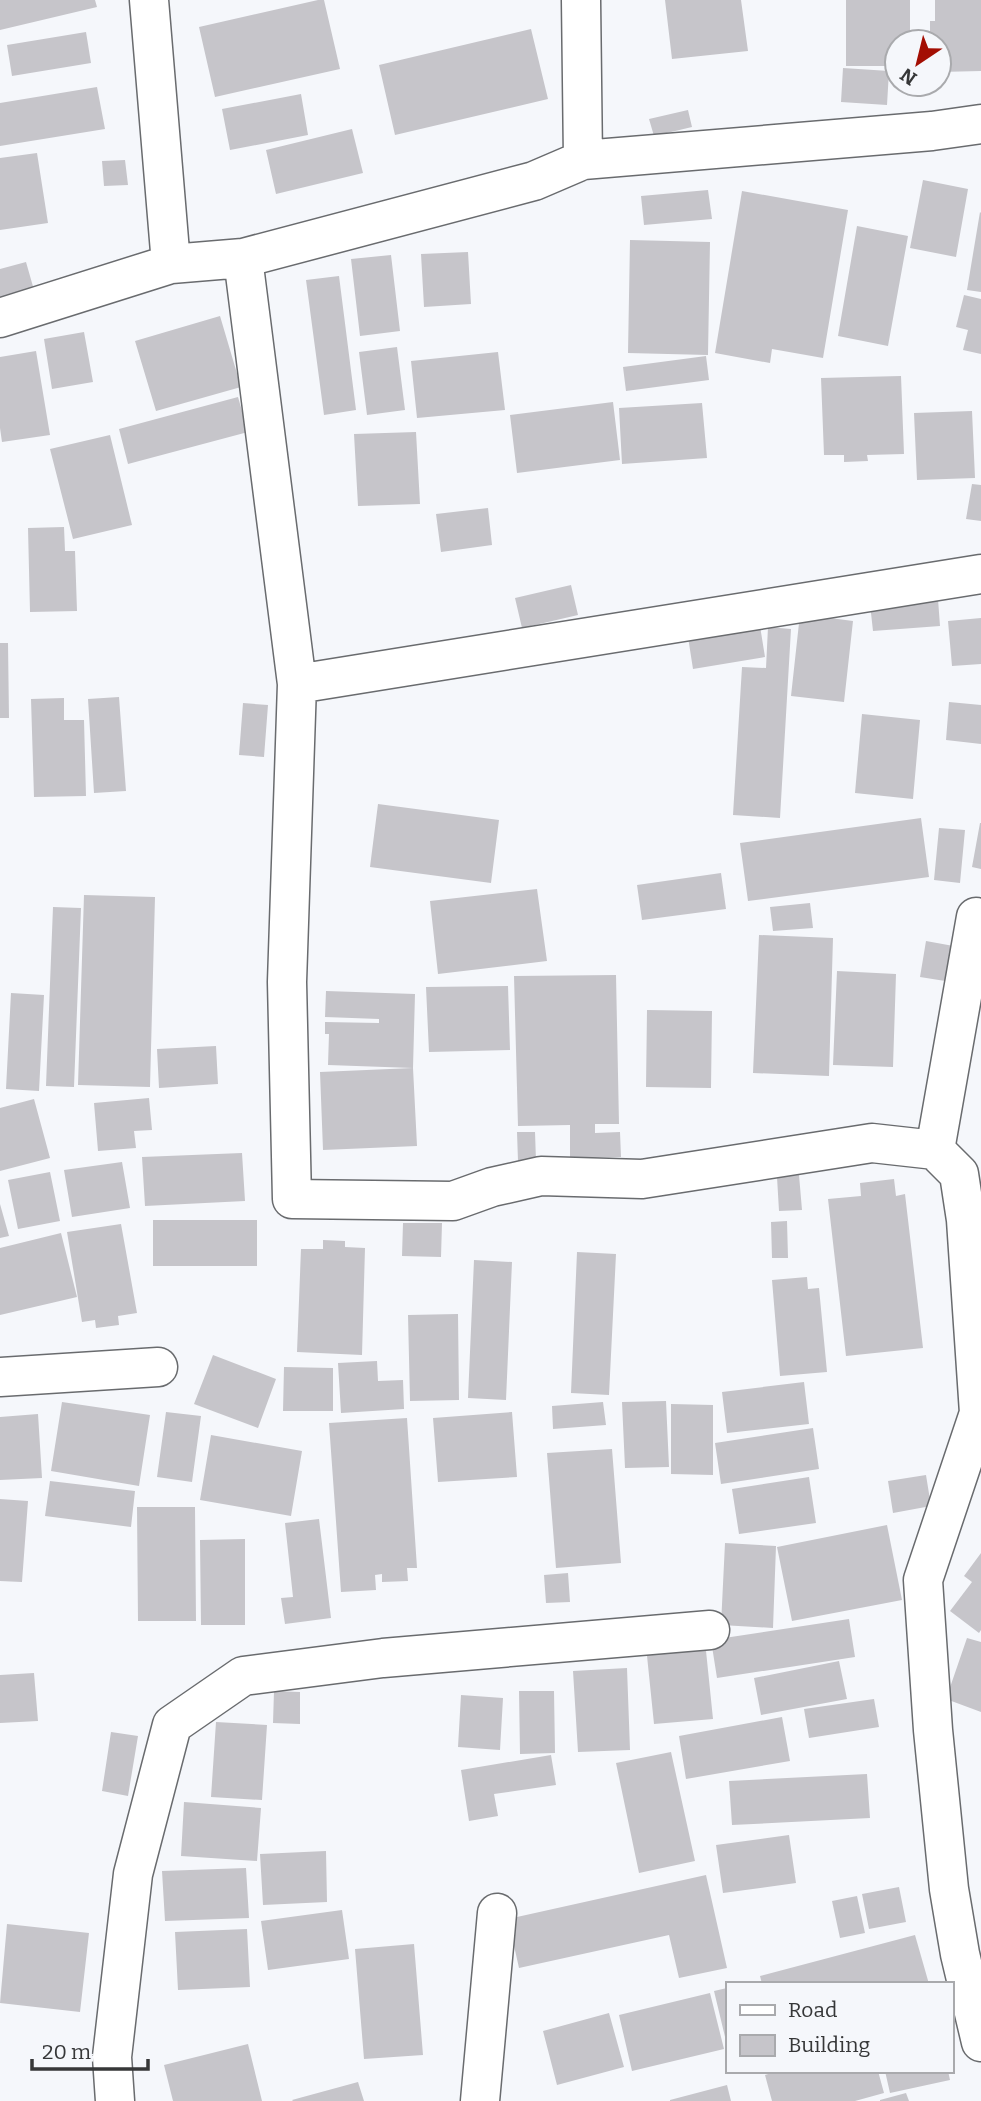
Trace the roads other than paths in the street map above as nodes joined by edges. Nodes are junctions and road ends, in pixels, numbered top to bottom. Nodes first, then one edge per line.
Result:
1 (149, 0) edge
2 (581, 0) edge
3 (981, 124) edge
4 (583, 160) junction
5 (243, 258) junction
6 (171, 264) junction
7 (0, 318) edge
8 (981, 574) edge
9 (296, 684) junction
10 (981, 919) edge
11 (935, 1150) junction
12 (158, 1367) dead end
13 (0, 1377) edge
14 (980, 1413) edge
15 (710, 1630) dead end
16 (965, 1894) edge
17 (497, 1913) dead end
18 (981, 2042) edge
19 (115, 2101) edge
20 (480, 2101) edge

1 - 6 street
2 - 4 street
3 - 4 street
4 - 5 street
5 - 6 street
5 - 9 street
6 - 7 street
8 - 9 street
9 - 11 street
10 - 11 street
11 - 14 street
12 - 13 street
14 - 16 street
15 - 19 street
16 - 18 street
17 - 20 street

